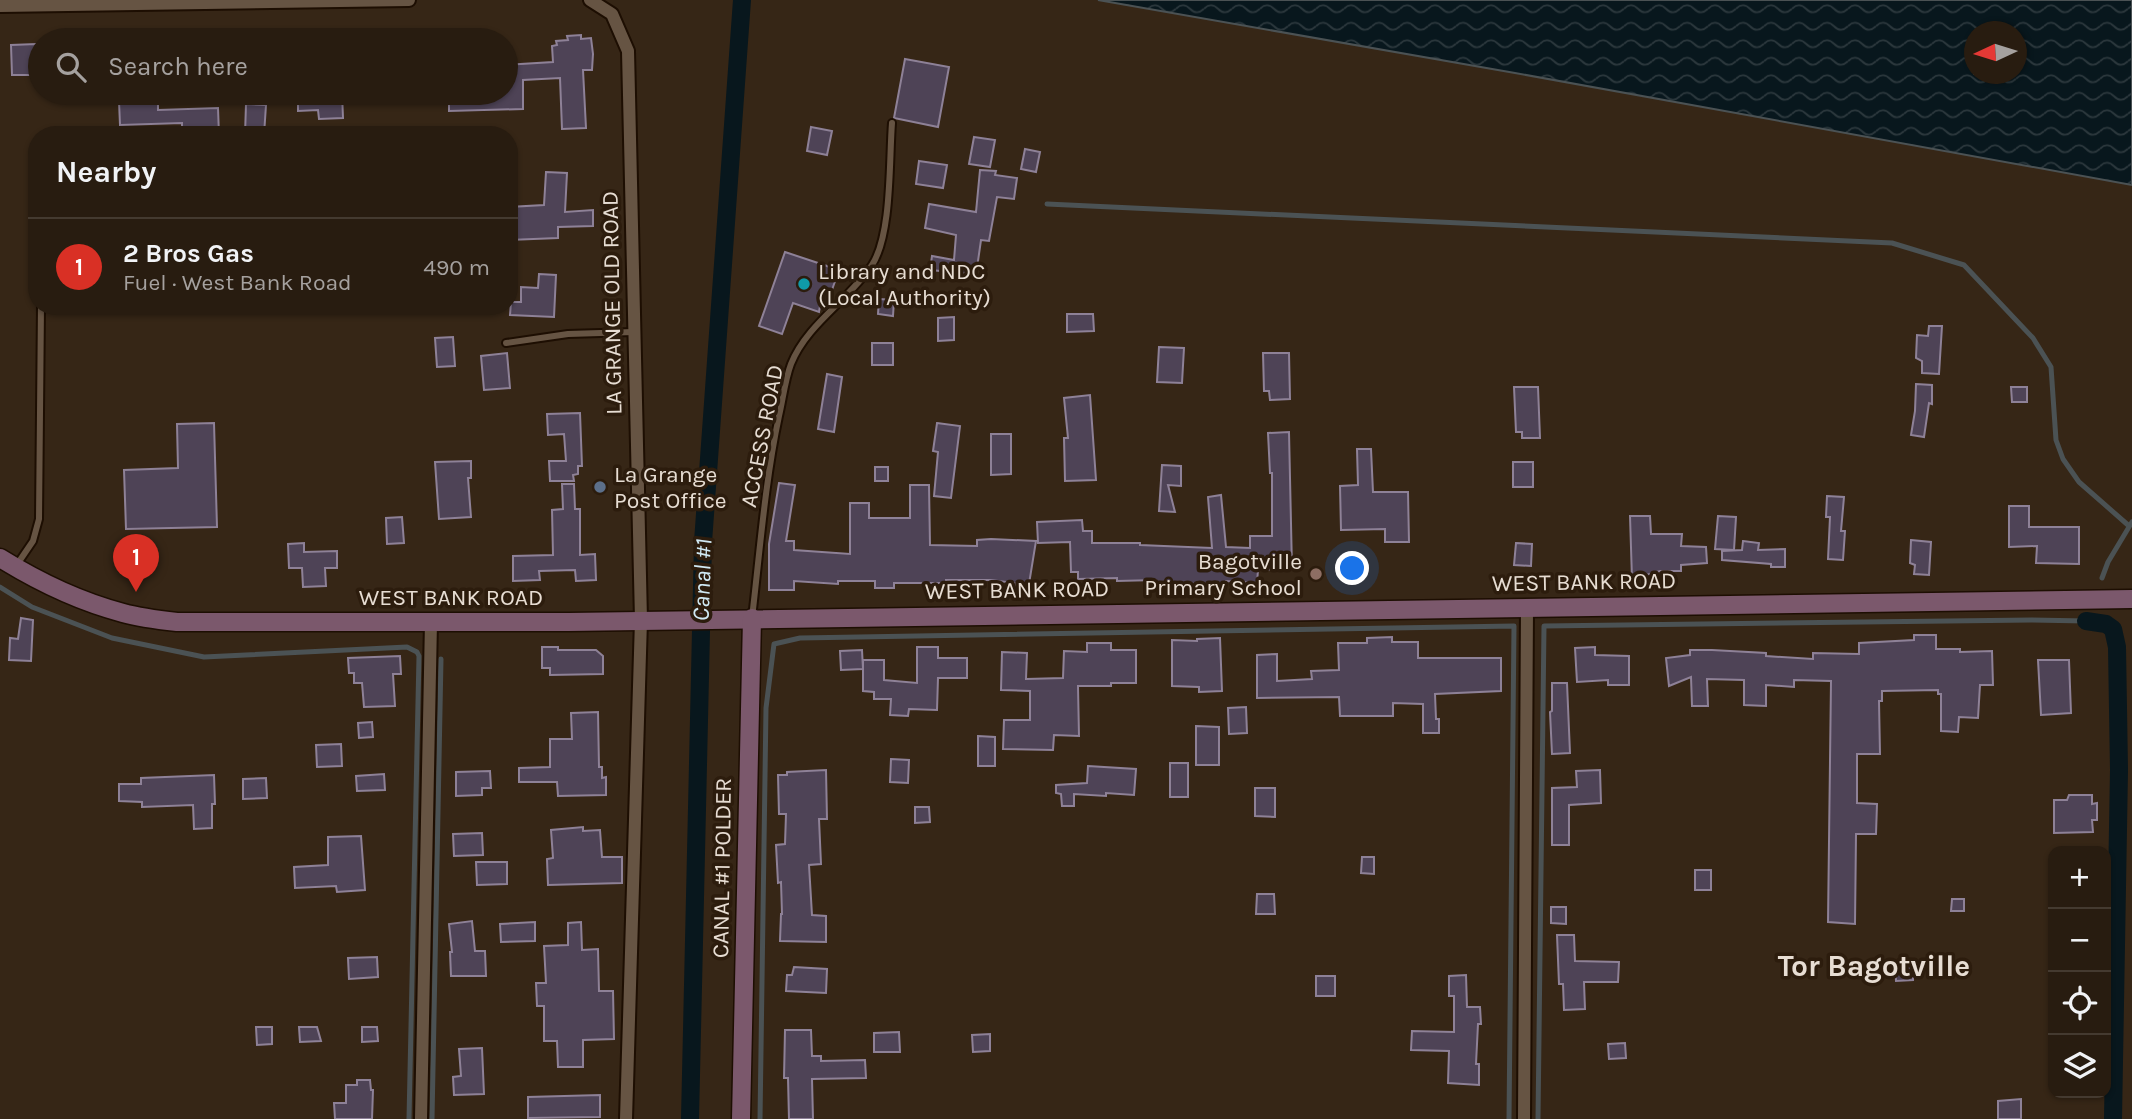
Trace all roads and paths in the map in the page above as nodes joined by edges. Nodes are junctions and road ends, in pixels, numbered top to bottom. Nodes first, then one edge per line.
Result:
1 (409, 0) edge
2 (590, 0) edge
3 (0, 6) edge
4 (892, 123) dead end
5 (41, 315) edge
6 (634, 332) junction
7 (506, 343) dead end
8 (8, 563) edge
9 (2132, 599) edge
10 (1527, 608) junction
11 (752, 618) junction
12 (649, 620) junction
13 (430, 622) junction
14 (421, 1119) edge
15 (626, 1119) edge
16 (741, 1119) edge
17 (1524, 1119) edge

1 - 3 street
2 - 6 street, LA GRANGE OLD ROAD
4 - 11 lane, ACCESS ROAD
5 - 8 lane
6 - 7 lane
6 - 12 street, LA GRANGE OLD ROAD
8 - 13 street, WEST BANK ROAD
9 - 10 street, WEST BANK ROAD
10 - 11 street, WEST BANK ROAD
10 - 17 street
11 - 12 street, WEST BANK ROAD
11 - 16 street, CANAL #1 POLDER
12 - 13 street, WEST BANK ROAD
12 - 15 street, LA GRANGE OLD ROAD
13 - 14 street

